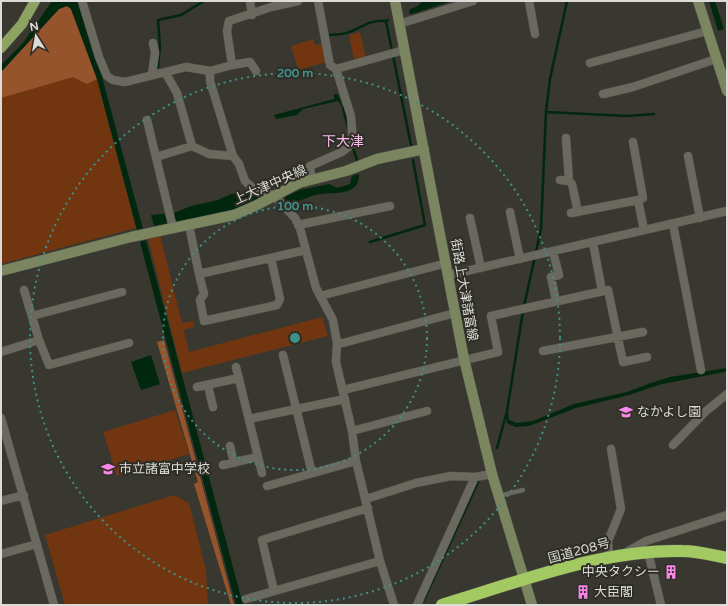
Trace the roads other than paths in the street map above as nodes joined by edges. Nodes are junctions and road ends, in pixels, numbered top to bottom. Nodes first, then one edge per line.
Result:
1 (35, 1) edge
2 (82, 1) edge
3 (250, 1) edge
4 (298, 1) edge
5 (318, 1) edge
6 (394, 1) edge
7 (473, 1) edge
8 (530, 1) edge
9 (698, 1) edge
10 (252, 15) junction
11 (399, 24) junction
12 (707, 31) junction
13 (535, 34) dead end
14 (154, 43) dead end
15 (1, 48) edge
16 (396, 53) junction
17 (716, 59) junction
18 (590, 63) dead end
19 (232, 65) junction
20 (336, 69) junction
21 (210, 71) junction
22 (256, 71) dead end
23 (165, 72) junction
24 (152, 74) junction
25 (727, 91) edge
26 (603, 94) dead end
27 (147, 120) dead end
28 (566, 138) dead end
29 (634, 142) dead end
30 (192, 146) junction
31 (424, 149) junction
32 (232, 156) junction
33 (688, 156) dead end
34 (156, 157) junction
35 (299, 183) junction
36 (274, 196) junction
37 (638, 200) junction
38 (390, 206) dead end
39 (727, 211) edge
40 (510, 212) dead end
41 (470, 218) dead end
42 (700, 218) junction
43 (673, 224) junction
44 (188, 225) junction
45 (298, 225) junction
46 (173, 228) junction
47 (644, 230) junction
48 (593, 243) junction
49 (306, 250) junction
50 (553, 252) junction
51 (271, 258) junction
52 (520, 259) junction
53 (446, 262) junction
54 (481, 268) junction
55 (1, 271) edge
56 (199, 274) junction
57 (449, 275) junction
58 (24, 290) dead end
59 (602, 291) junction
60 (122, 292) dead end
61 (320, 296) junction
62 (556, 301) junction
63 (455, 313) junction
64 (32, 316) junction
65 (643, 332) dead end
66 (618, 337) junction
67 (39, 340) junction
68 (130, 343) dead end
69 (337, 343) junction
70 (543, 351) dead end
71 (1, 352) edge
72 (284, 355) dead end
73 (647, 357) dead end
74 (464, 359) junction
75 (236, 367) dead end
76 (701, 370) dead end
77 (239, 378) junction
78 (208, 385) junction
79 (197, 388) dead end
80 (343, 390) junction
81 (727, 394) edge
82 (345, 399) junction
83 (213, 406) dead end
84 (296, 409) junction
85 (427, 411) dead end
86 (1, 418) edge
87 (249, 419) junction
88 (352, 431) junction
89 (673, 445) dead end
90 (5, 446) edge
91 (230, 446) dead end
92 (611, 449) dead end
93 (258, 457) junction
94 (356, 461) junction
95 (234, 463) junction
96 (223, 465) dead end
97 (262, 473) dead end
98 (312, 473) junction
99 (492, 474) junction
100 (475, 477) junction
101 (267, 486) dead end
102 (523, 490) dead end
103 (24, 495) junction
104 (498, 497) junction
105 (366, 499) junction
106 (1, 501) edge
107 (368, 508) junction
108 (727, 516) edge
109 (37, 544) junction
110 (648, 552) junction
111 (1, 554) edge
112 (622, 554) junction
113 (609, 557) junction
114 (727, 558) edge
115 (380, 560) junction
116 (524, 580) junction
117 (274, 591) junction
118 (246, 599) dead end
119 (54, 605) edge
120 (394, 605) edge
121 (417, 605) edge
122 (442, 605) edge
123 (532, 605) edge
124 (661, 605) edge

1 - 15 main road
2 - 24 street
3 - 10 street
4 - 10 street
5 - 20 street
6 - 11 street, 街路上大津諸富線
7 - 11 street
8 - 13 street
9 - 12 street
10 - 19 street
11 - 16 street, 街路上大津諸富線
12 - 17 street
12 - 18 street
14 - 24 street
16 - 20 street
16 - 31 street, 街路上大津諸富線
17 - 25 street
17 - 26 street
19 - 21 street
19 - 22 street
20 - 35 street
21 - 23 street
21 - 32 street
23 - 24 street
23 - 30 street
27 - 34 street
28 - 37 street
29 - 37 street
30 - 32 street
30 - 34 street
31 - 35 street, 上大津中央線
31 - 53 street, 街路上大津諸富線
32 - 36 street
33 - 42 street
34 - 46 street
35 - 36 street, 上大津中央線
36 - 44 street, 上大津中央線
36 - 45 street
37 - 47 street
38 - 45 street
39 - 42 street
40 - 52 street
41 - 54 street
42 - 43 street
43 - 47 street
43 - 76 street
44 - 46 street, 上大津中央線
44 - 56 street
45 - 49 street
46 - 55 street, 上大津中央線
47 - 48 street
48 - 50 street
48 - 59 street
49 - 51 street
49 - 61 street
50 - 52 street
50 - 62 street
51 - 56 street
51 - 56 street
52 - 54 street
53 - 57 street, 街路上大津諸富線
53 - 61 street
54 - 57 street
57 - 63 street, 街路上大津諸富線
58 - 64 street
59 - 62 street
59 - 66 street
60 - 64 street
61 - 69 street
62 - 74 street
63 - 69 street
63 - 74 street, 街路上大津諸富線
64 - 67 street
65 - 66 street
66 - 70 street
66 - 73 street
67 - 68 street
67 - 71 street
69 - 80 street
72 - 84 street
74 - 80 street
74 - 99 street, 街路上大津諸富線
75 - 77 street
77 - 78 street
77 - 87 street
78 - 79 street
78 - 83 street
80 - 82 street
81 - 89 street
82 - 84 street
82 - 88 street
84 - 87 street
84 - 98 street
85 - 88 street
86 - 90 street
87 - 93 street
88 - 94 street
90 - 103 street
91 - 95 street
92 - 113 street
93 - 95 street
93 - 97 street
94 - 98 street
94 - 105 street
95 - 96 street
98 - 101 street
99 - 100 street
99 - 104 street, 街路上大津諸富線
100 - 105 street
100 - 121 street
102 - 104 lane
103 - 106 street
103 - 109 street
104 - 116 street, 街路上大津諸富線
105 - 107 street
107 - 115 street
107 - 117 street
108 - 112 street
109 - 111 street
109 - 119 street
110 - 112 highway, 国道208号
110 - 114 highway, 国道208号
110 - 124 street
112 - 113 highway, 国道208号
113 - 116 highway, 国道208号
115 - 117 street
115 - 120 street
116 - 122 highway, 国道208号
116 - 123 street, 街路上大津諸富線
117 - 118 street

